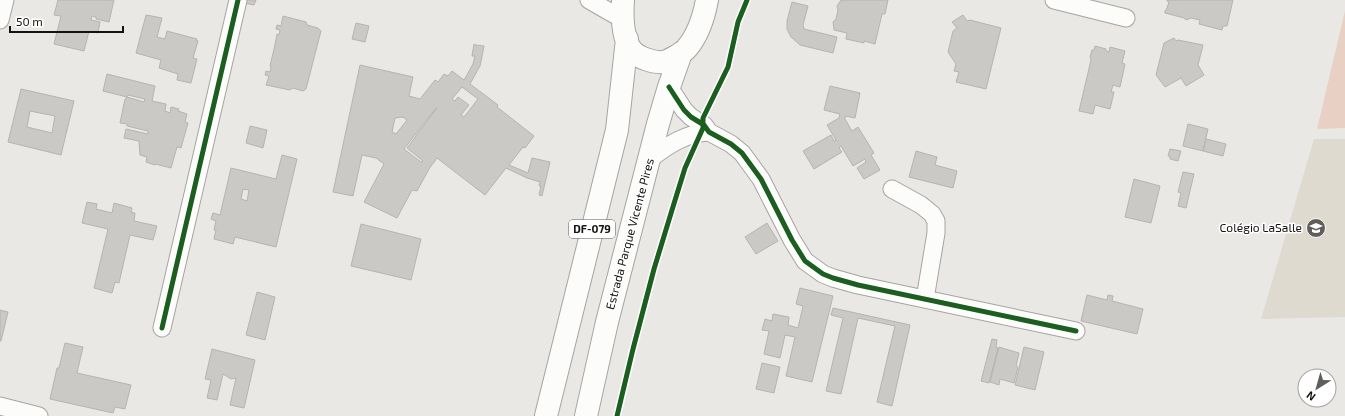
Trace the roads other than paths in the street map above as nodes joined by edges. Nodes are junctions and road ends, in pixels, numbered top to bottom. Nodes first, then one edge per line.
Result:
1 (5, 0) edge
2 (238, 0) edge
3 (589, 0) edge
4 (707, 0) edge
5 (1054, 0) edge
6 (1126, 18) dead end
7 (624, 19) edge
8 (0, 20) edge
9 (681, 53) junction
10 (668, 87) junction
11 (709, 132) junction
12 (650, 159) junction
13 (892, 188) dead end
14 (925, 299) junction
15 (162, 328) dead end
16 (1076, 331) dead end
17 (0, 406) edge
18 (39, 416) edge
19 (546, 416) edge
20 (586, 416) edge

1 - 8 street
2 - 15 street
3 - 7 street
4 - 9 main road, DF-079
5 - 6 street
7 - 9 main road, DF-079
7 - 19 main road, DF-079
9 - 10 main road, Estrada Parque Vicente Pires / DF-079
10 - 11 street
10 - 12 main road, Estrada Parque Vicente Pires / DF-079
11 - 12 street
11 - 14 street
12 - 20 main road, Estrada Parque Vicente Pires / DF-079
13 - 14 street
14 - 16 street
17 - 18 street

